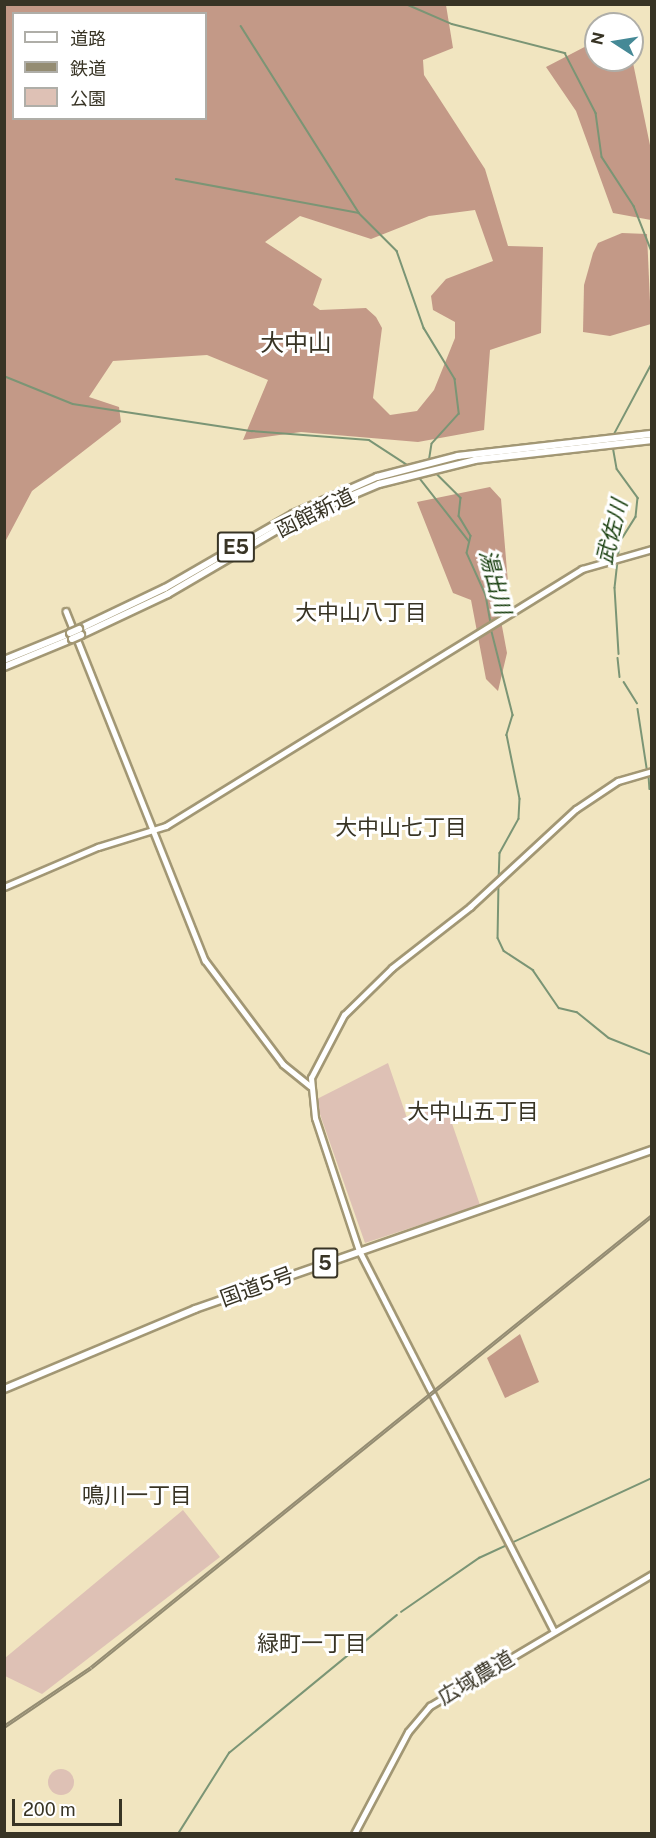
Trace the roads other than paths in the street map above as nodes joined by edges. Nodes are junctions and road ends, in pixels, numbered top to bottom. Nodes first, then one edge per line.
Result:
1 (651, 434) edge
2 (651, 440) edge
3 (619, 441) junction
4 (651, 549) edge
5 (66, 611) dead end
6 (71, 636) junction
7 (4, 660) edge
8 (4, 667) edge
9 (651, 771) edge
10 (151, 832) junction
11 (4, 887) edge
12 (310, 1086) junction
13 (651, 1150) edge
14 (359, 1251) junction
15 (4, 1389) edge
16 (651, 1574) edge
17 (554, 1632) junction
18 (354, 1833) edge

1 - 3 highway, 函館新道 / E5
2 - 3 highway, 函館新道 / E5
3 - 6 highway, 函館新道 / E5, bridge
4 - 10 street
5 - 10 street
6 - 7 highway, 函館新道 / E5
6 - 8 highway, 函館新道 / E5
9 - 12 street
10 - 11 street
10 - 12 street
12 - 14 street
13 - 14 highway, 国道5号 / 5
14 - 15 highway, 国道5号 / 5
14 - 17 street
16 - 17 street, 広域農道
17 - 18 street, 広域農道

